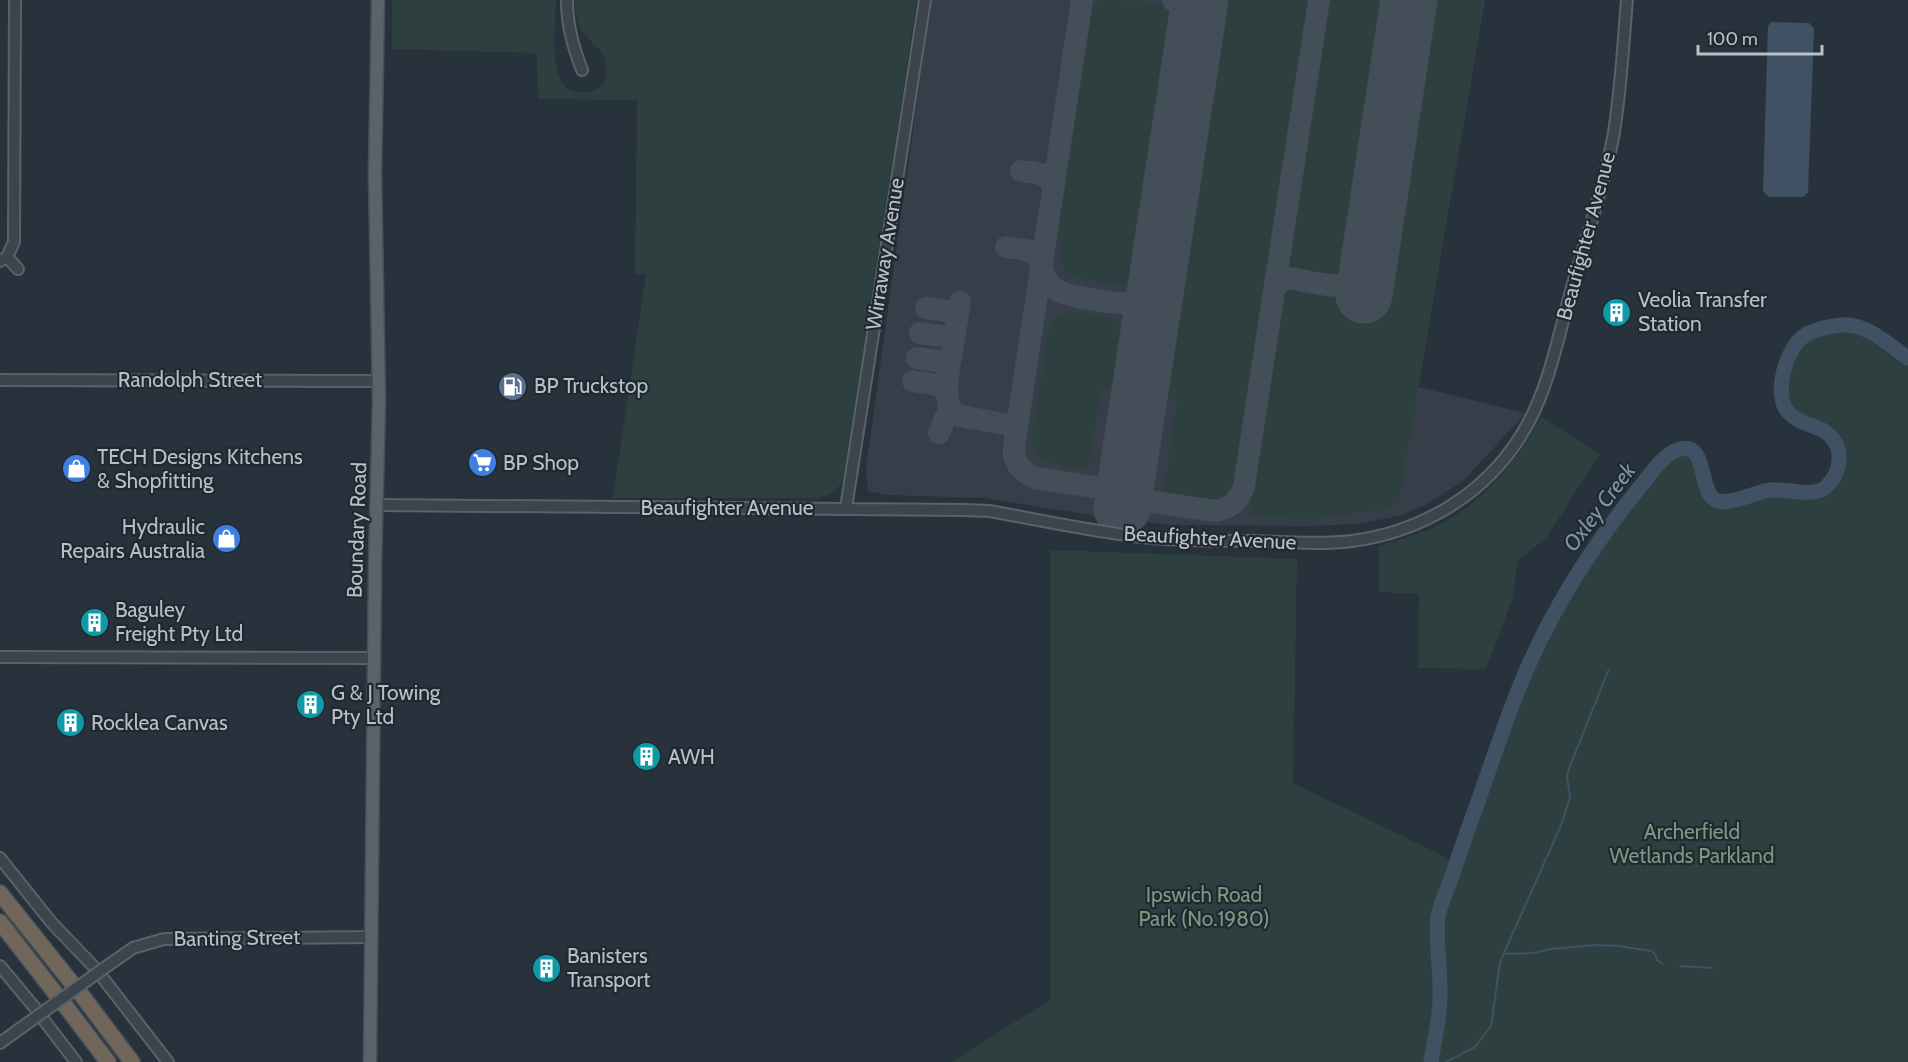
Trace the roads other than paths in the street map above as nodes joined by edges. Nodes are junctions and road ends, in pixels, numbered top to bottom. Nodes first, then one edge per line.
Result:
1 (15, 0) edge
2 (378, 0) edge
3 (567, 0) edge
4 (925, 0) edge
5 (1627, 0) edge
6 (582, 70) dead end
7 (4, 259) edge
8 (18, 269) dead end
9 (0, 380) edge
10 (379, 381) junction
11 (378, 505) junction
12 (846, 508) junction
13 (0, 657) edge
14 (374, 658) junction
15 (0, 858) edge
16 (0, 893) edge
17 (0, 922) edge
18 (371, 937) junction
19 (0, 966) edge
20 (93, 966) dead end
21 (102, 977) dead end
22 (35, 1008) dead end
23 (43, 1019) dead end
24 (0, 1043) edge
25 (76, 1062) edge
26 (108, 1062) edge
27 (132, 1062) edge
28 (168, 1062) edge
29 (370, 1062) edge

1 - 7 street
2 - 10 main road, Boundary Road
3 - 6 street
4 - 12 street, Wirraway Avenue
5 - 12 street, Beaufighter Avenue
7 - 8 street
9 - 10 street, Randolph Street
10 - 11 main road, Boundary Road
11 - 12 street, Beaufighter Avenue
11 - 14 main road, Boundary Road
13 - 14 street
14 - 18 main road, Boundary Road
15 - 20 street
16 - 27 highway
17 - 26 highway
18 - 24 street, Banting Street, bridge
18 - 29 main road, Boundary Road
19 - 22 street
21 - 28 street
23 - 25 street

